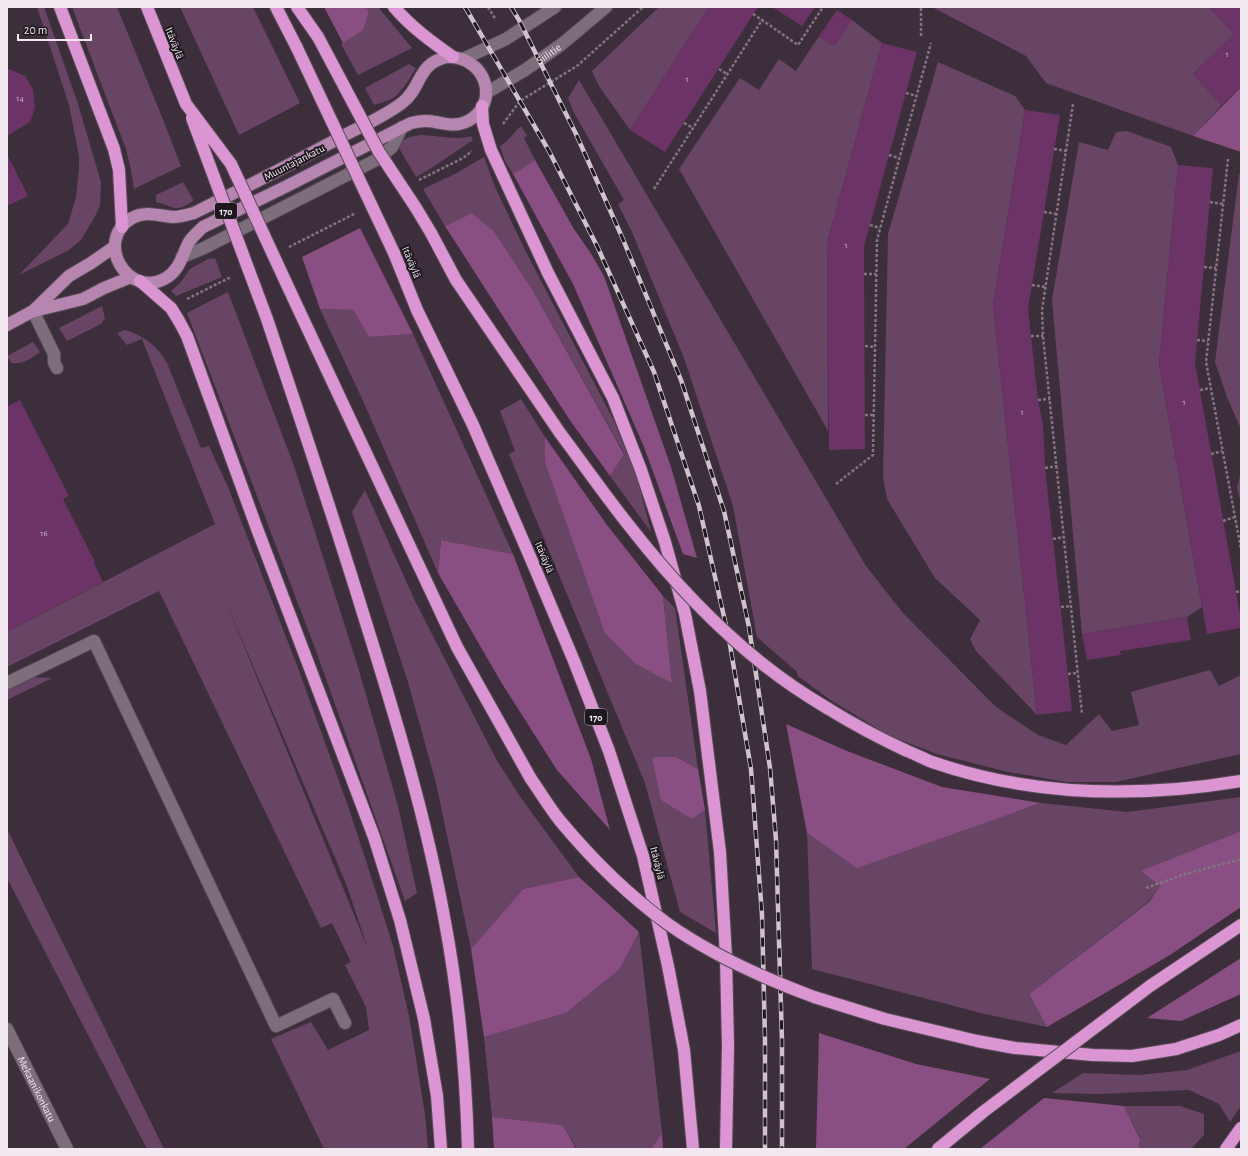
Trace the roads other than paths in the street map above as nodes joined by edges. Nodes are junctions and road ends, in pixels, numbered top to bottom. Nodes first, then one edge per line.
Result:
1 (60, 7) edge
2 (147, 7) edge
3 (276, 7) edge
4 (297, 7) edge
5 (394, 7) edge
6 (555, 7) edge
7 (606, 7) edge
8 (458, 58) junction
9 (486, 93) junction
10 (186, 104) junction
11 (482, 106) junction
12 (402, 127) junction
13 (122, 227) junction
14 (114, 246) junction
15 (182, 257) junction
16 (136, 279) junction
17 (32, 311) junction
18 (7, 325) edge
19 (57, 368) dead end
20 (7, 683) edge
21 (1241, 781) edge
22 (1241, 925) edge
23 (345, 1023) dead end
24 (1241, 1025) edge
25 (7, 1029) edge
26 (1241, 1128) edge
27 (67, 1149) edge
28 (441, 1149) edge
29 (468, 1149) edge
30 (693, 1149) edge
31 (726, 1149) edge
32 (938, 1149) edge
33 (1226, 1149) edge

1 - 13 highway
2 - 10 highway, Itäväylä / 170
3 - 30 highway, Itäväylä / 170, bridge
4 - 21 highway, bridge
5 - 8 highway
6 - 8 street
7 - 9 street, Siilitie
8 - 9 main road
8 - 13 main road, Muuntajankatu
9 - 11 main road
10 - 24 highway, bridge
10 - 29 highway, Itäväylä / 170, bridge
11 - 12 main road, Muuntajankatu
11 - 31 highway
12 - 15 main road, Muuntajankatu
12 - 15 street
13 - 14 main road
14 - 16 main road
14 - 17 main road
15 - 16 main road, Muuntajankatu
16 - 17 main road
16 - 28 highway
17 - 18 main road
17 - 19 street
20 - 23 street
22 - 32 highway, bridge
25 - 27 street, Mekaanikonkatu
26 - 33 highway

